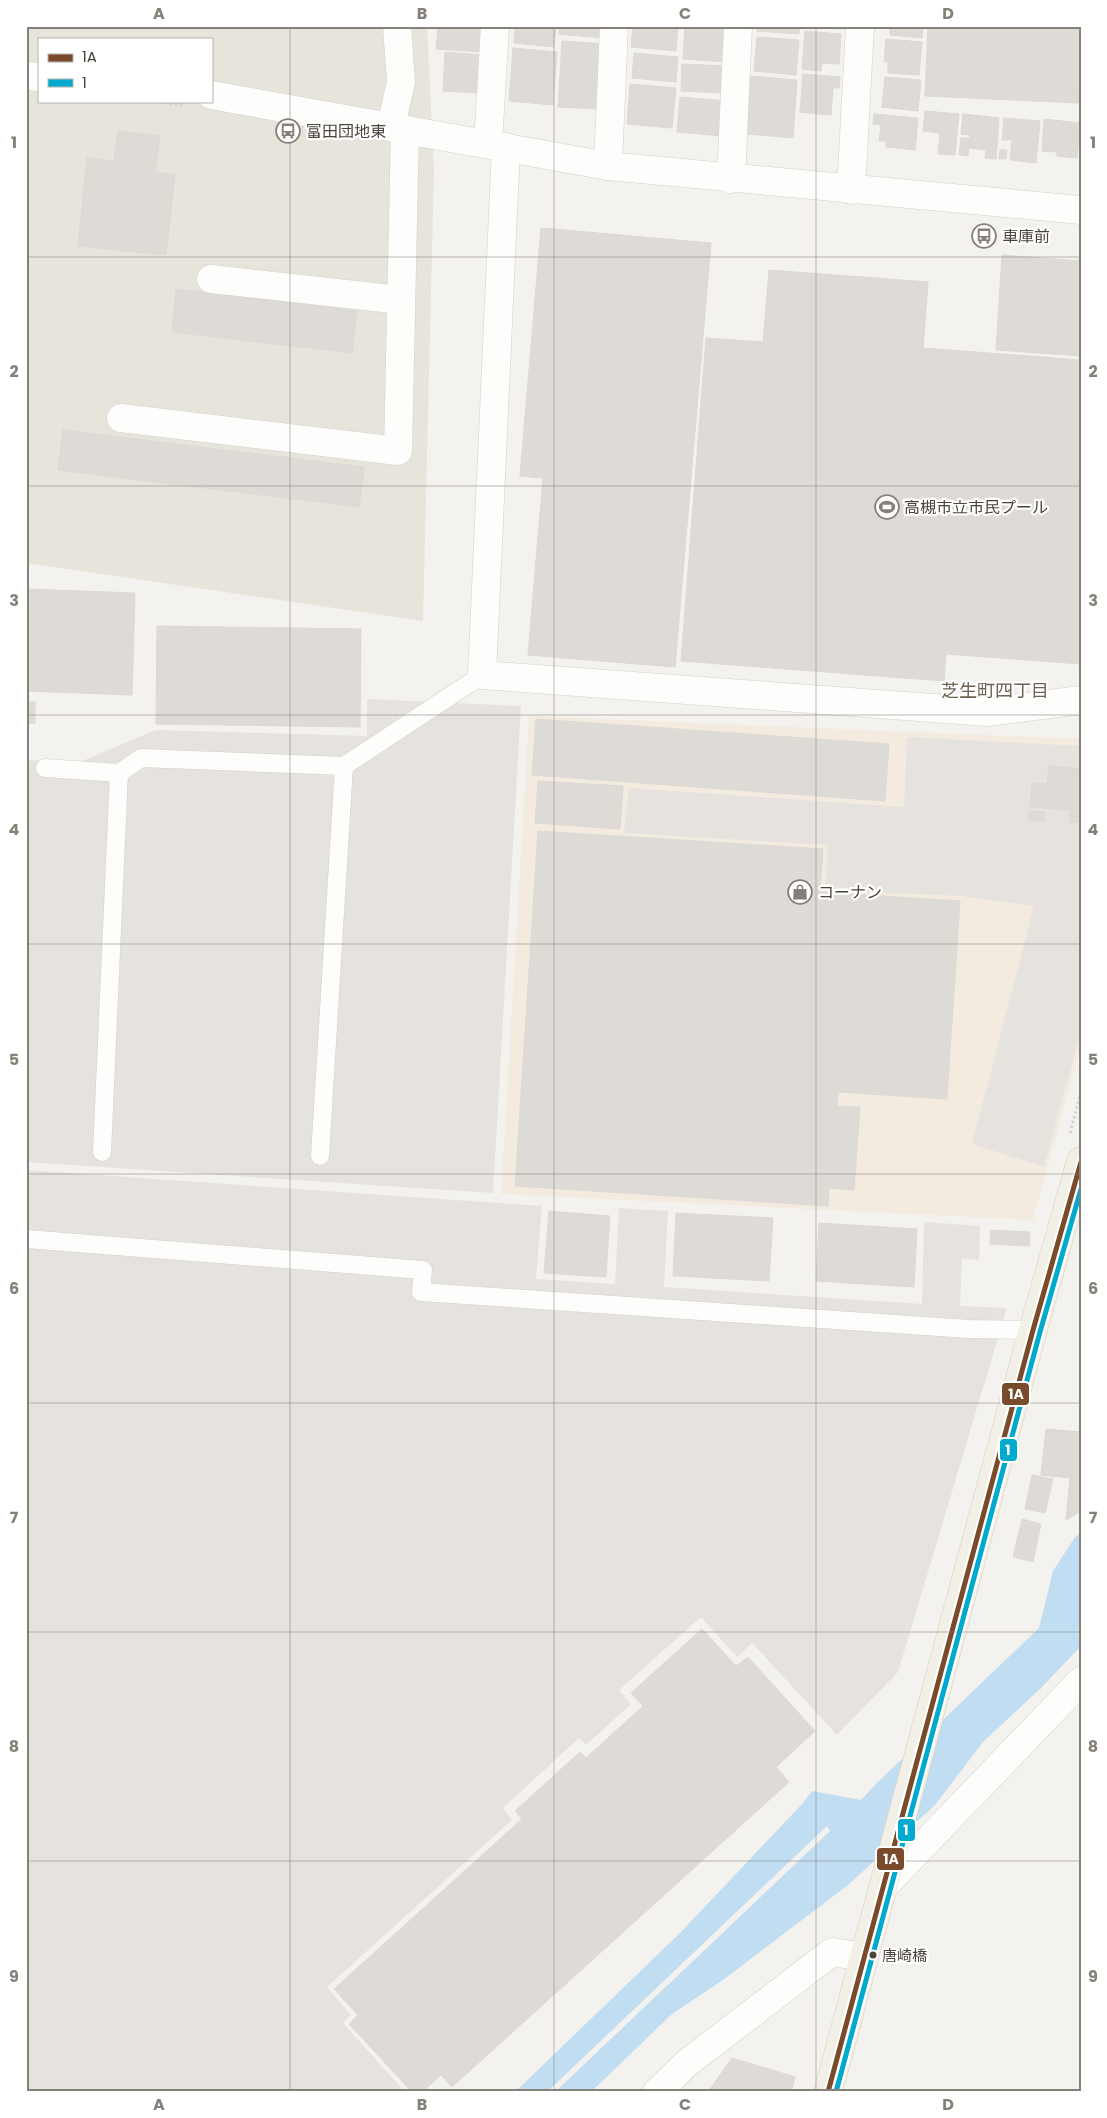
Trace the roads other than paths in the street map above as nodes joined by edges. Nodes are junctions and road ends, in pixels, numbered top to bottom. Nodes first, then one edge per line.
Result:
1 (397, 26) edge
2 (495, 26) edge
3 (614, 26) edge
4 (738, 26) edge
5 (860, 26) edge
6 (212, 95) edge
7 (398, 127) junction
8 (497, 146) junction
9 (608, 166) junction
10 (731, 179) junction
11 (851, 190) junction
12 (1081, 210) edge
13 (211, 279) dead end
14 (401, 300) junction
15 (120, 418) dead end
16 (482, 675) junction
17 (1081, 700) edge
18 (344, 766) junction
19 (45, 768) dead end
20 (119, 773) junction
21 (102, 1152) dead end
22 (320, 1156) dead end
23 (1081, 1161) edge
24 (1072, 1221) edge
25 (26, 1239) edge
26 (1033, 1330) junction
27 (1081, 1681) edge
28 (883, 1887) junction
29 (864, 1957) junction
30 (656, 2092) edge
31 (828, 2092) edge

1 - 7 street
2 - 8 street
3 - 9 street
4 - 10 street
5 - 11 street
6 - 7 street
7 - 8 street
7 - 14 street
8 - 9 street
8 - 16 street
9 - 10 street
10 - 11 street
11 - 12 street
13 - 14 street
14 - 15 street
16 - 17 street
16 - 18 lane
18 - 20 lane
18 - 22 lane
19 - 20 lane
20 - 21 lane
23 - 24 main road
24 - 26 main road
25 - 26 lane
26 - 28 main road
27 - 28 street
28 - 29 main road
29 - 30 street
29 - 31 main road

